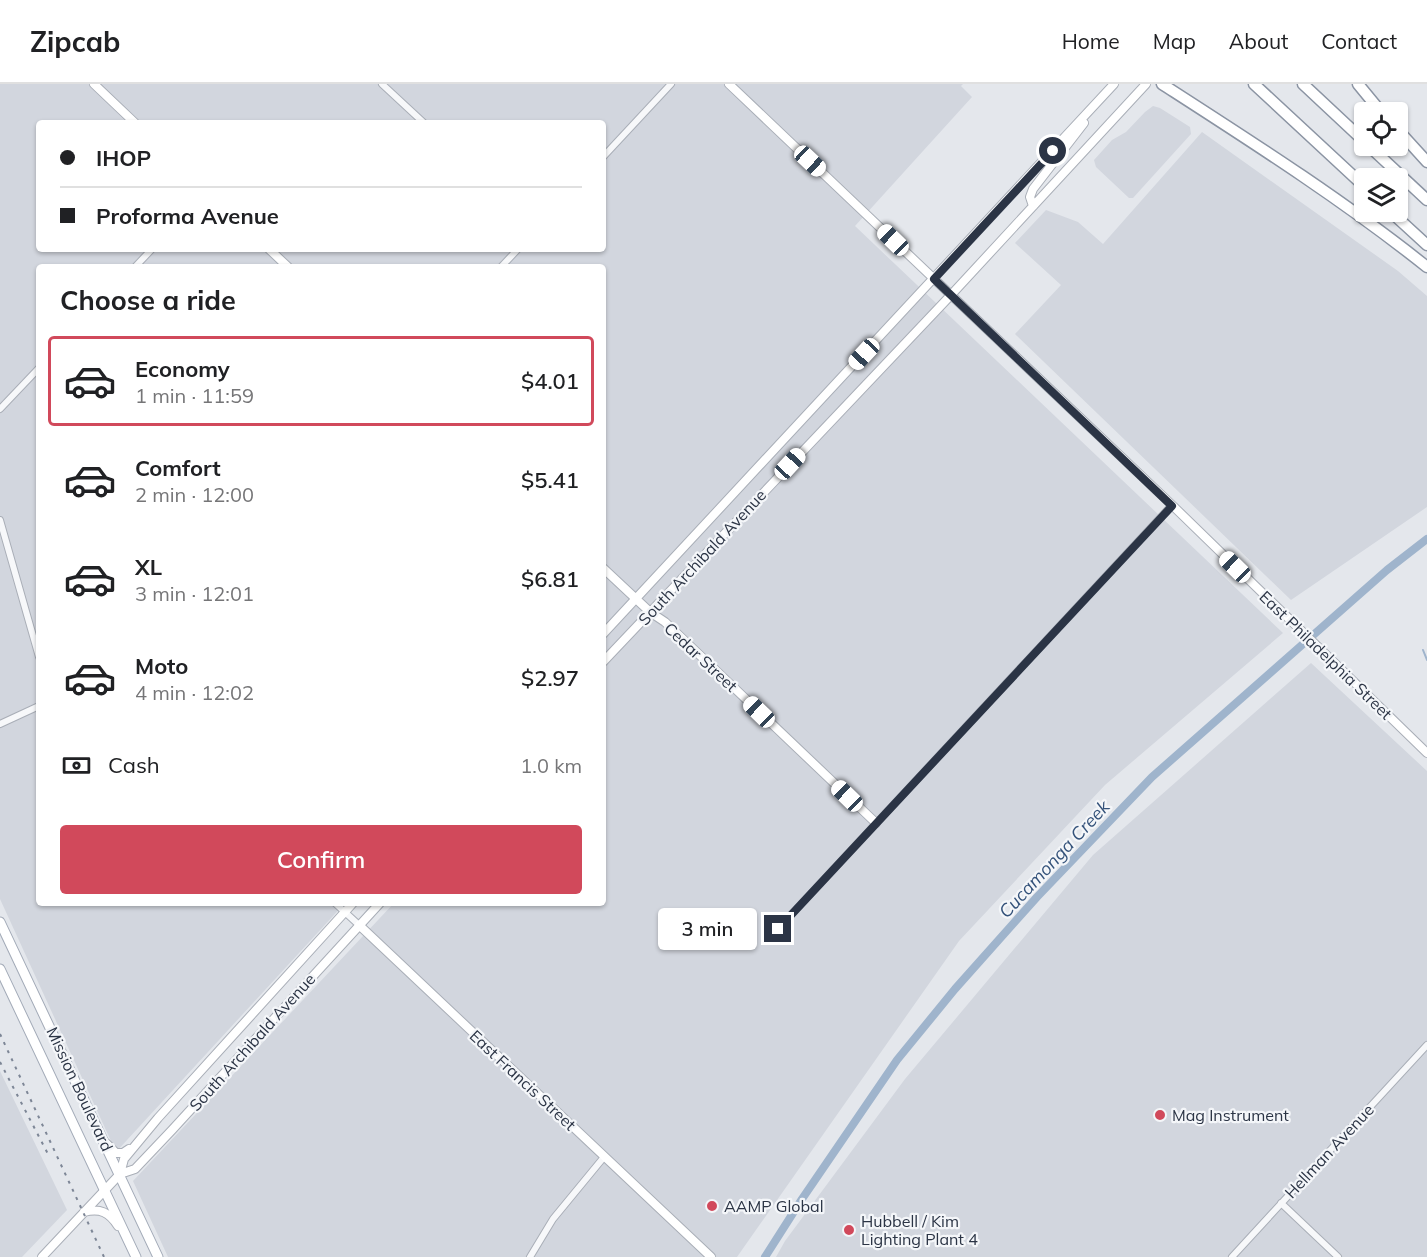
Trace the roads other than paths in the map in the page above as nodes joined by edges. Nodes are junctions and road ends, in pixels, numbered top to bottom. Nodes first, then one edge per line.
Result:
1 (94, 84) edge
2 (382, 84) edge
3 (671, 84) edge
4 (729, 84) edge
5 (1114, 84) edge
6 (1146, 84) edge
7 (1162, 84) edge
8 (1254, 84) edge
9 (1303, 84) edge
10 (1358, 84) edge
11 (1373, 102) edge
12 (1095, 105) junction
13 (132, 120) edge
14 (420, 120) edge
15 (1354, 132) edge
16 (1408, 141) edge
17 (606, 154) edge
18 (1380, 156) edge
19 (1427, 162) edge
20 (1354, 177) edge
21 (1427, 200) edge
22 (1033, 206) junction
23 (1402, 222) edge
24 (1427, 245) edge
25 (149, 252) edge
26 (272, 252) edge
27 (515, 252) edge
28 (138, 264) edge
29 (285, 264) edge
30 (504, 264) edge
31 (1427, 267) edge
32 (934, 279) junction
33 (951, 295) junction
34 (36, 371) edge
35 (0, 409) edge
36 (1172, 506) junction
37 (0, 520) edge
38 (606, 571) edge
39 (636, 599) junction
40 (650, 612) junction
41 (606, 631) edge
42 (36, 646) edge
43 (606, 660) edge
44 (36, 707) edge
45 (0, 724) edge
46 (1427, 753) edge
47 (876, 823) junction
48 (338, 906) edge
49 (350, 906) edge
50 (377, 906) edge
51 (345, 912) junction
52 (0, 922) edge
53 (359, 925) junction
54 (778, 929) dead end
55 (0, 969) edge
56 (1427, 1044) edge
57 (1424, 1053) edge
58 (102, 1137) junction
59 (135, 1146) junction
60 (604, 1157) junction
61 (120, 1174) junction
62 (105, 1190) junction
63 (1281, 1203) junction
64 (83, 1212) junction
65 (129, 1242) junction
66 (42, 1257) edge
67 (136, 1257) edge
68 (158, 1257) edge
69 (530, 1257) edge
70 (711, 1257) edge
71 (1232, 1257) edge
72 (1338, 1257) edge

1 - 13 main road
2 - 14 street
3 - 17 street
4 - 32 main road, East Philadelphia Street
5 - 12 main road, South Archibald Avenue
6 - 22 main road, South Archibald Avenue
7 - 31 highway
8 - 20 highway
9 - 15 highway
10 - 11 highway
12 - 22 main road
12 - 32 main road, South Archibald Avenue
16 - 19 highway
18 - 21 highway
22 - 33 main road, South Archibald Avenue
23 - 24 highway
25 - 28 street
26 - 29 main road
27 - 30 street
32 - 33 main road, East Philadelphia Street
32 - 39 main road, South Archibald Avenue
33 - 36 main road, East Philadelphia Street
33 - 40 main road, South Archibald Avenue
34 - 35 street
36 - 46 main road, East Philadelphia Street
36 - 47 street
37 - 42 street
38 - 39 main road, Cedar Street
39 - 40 main road, Cedar Street
39 - 41 main road, South Archibald Avenue
40 - 43 main road, South Archibald Avenue
40 - 47 main road, Cedar Street
44 - 45 street
47 - 54 street
48 - 51 street, East Francis Street
49 - 51 main road, South Archibald Avenue
50 - 53 main road, South Archibald Avenue
51 - 53 street, East Francis Street
51 - 59 main road, South Archibald Avenue
52 - 58 main road, Mission Boulevard
53 - 60 main road, East Francis Street
53 - 61 main road, South Archibald Avenue
55 - 62 main road, Mission Boulevard
56 - 57 street, Hellman Avenue
57 - 63 street, Hellman Avenue
58 - 59 main road
58 - 61 main road, Mission Boulevard
59 - 61 main road, South Archibald Avenue
60 - 69 street
60 - 70 main road, East Francis Street
61 - 62 main road, South Archibald Avenue
61 - 68 main road, Mission Boulevard
62 - 64 main road, South Archibald Avenue
62 - 65 main road, Mission Boulevard
63 - 71 street, Hellman Avenue
63 - 72 street
64 - 65 main road
64 - 66 main road, South Archibald Avenue
65 - 67 main road, Mission Boulevard

